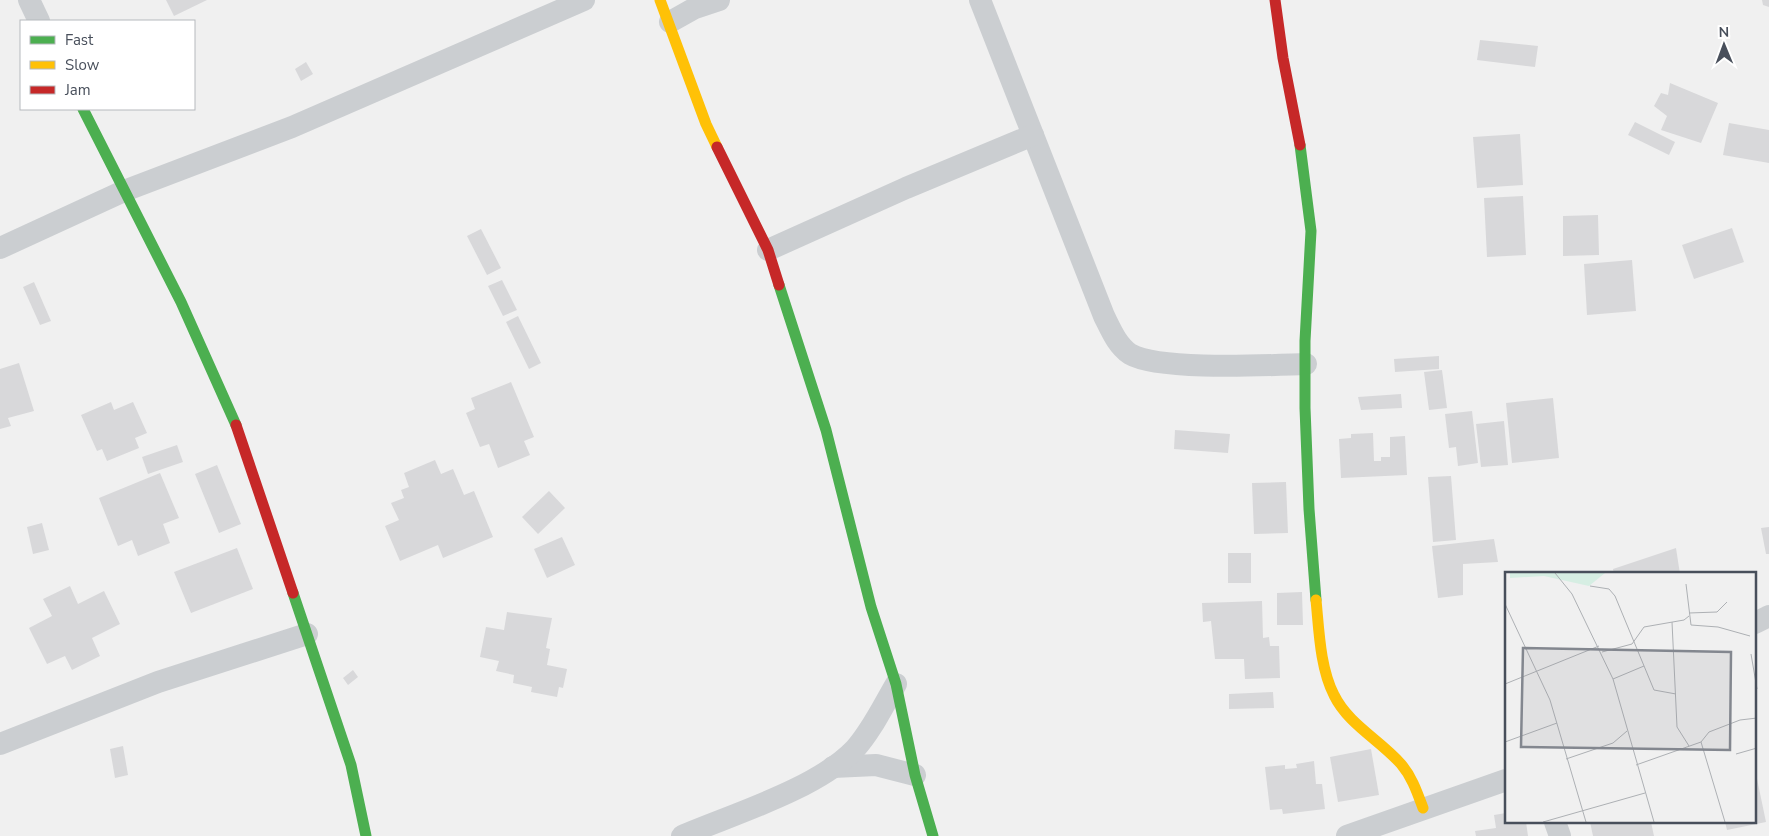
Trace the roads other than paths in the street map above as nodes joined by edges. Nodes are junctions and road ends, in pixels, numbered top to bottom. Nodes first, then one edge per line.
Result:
1 (29, 0) edge
2 (584, 0) edge
3 (660, 0) edge
4 (718, 0) edge
5 (980, 0) edge
6 (1274, 0) edge
7 (39, 20) edge
8 (670, 22) junction
9 (84, 110) edge
10 (1033, 135) junction
11 (124, 191) junction
12 (0, 248) edge
13 (768, 250) junction
14 (1306, 364) junction
15 (1769, 616) edge
16 (1756, 622) edge
17 (307, 634) junction
18 (896, 684) junction
19 (0, 744) edge
20 (833, 767) junction
21 (914, 775) junction
22 (1505, 780) edge
23 (1423, 808) junction
24 (1556, 824) edge
25 (366, 836) edge
26 (682, 836) edge
27 (933, 836) edge
28 (1347, 836) edge
29 (1560, 836) edge

1 - 7 street
2 - 11 street
3 - 8 street
4 - 8 street
5 - 10 street
6 - 14 street
8 - 13 street
9 - 11 street
10 - 13 street
10 - 14 street
11 - 12 street
11 - 17 street
13 - 18 street
14 - 23 street
15 - 16 street
17 - 19 street
17 - 25 street
18 - 20 street
18 - 21 street
20 - 21 street
20 - 26 street
21 - 27 street
22 - 23 street
23 - 28 street
24 - 29 street

